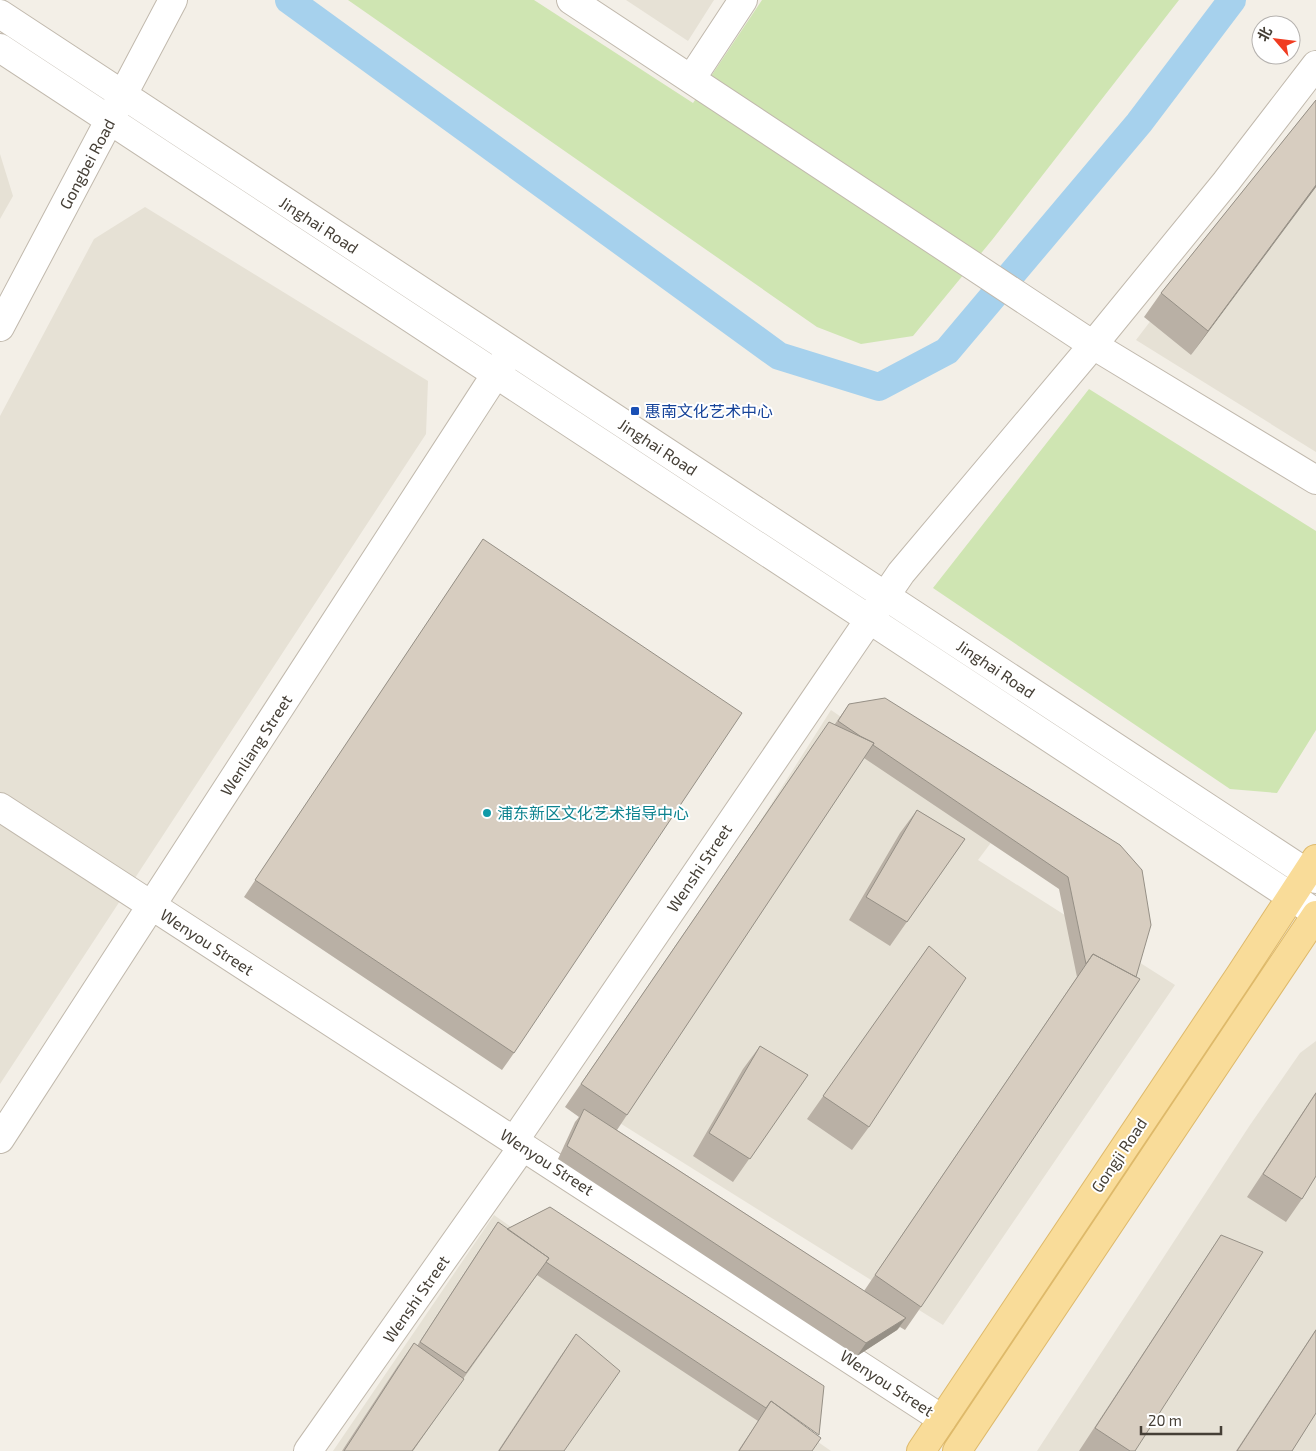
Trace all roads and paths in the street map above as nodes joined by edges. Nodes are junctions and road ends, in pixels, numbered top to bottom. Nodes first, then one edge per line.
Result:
1 (572, 0) edge
2 (743, 0) edge
3 (172, 2) edge
4 (0, 14) edge
5 (0, 48) edge
6 (1316, 65) edge
7 (691, 79) junction
8 (123, 96) junction
9 (110, 121) junction
10 (0, 328) edge
11 (1092, 345) junction
12 (512, 351) junction
13 (496, 375) junction
14 (1316, 480) edge
15 (885, 596) junction
16 (869, 619) junction
17 (0, 806) edge
18 (1313, 870) edge
19 (1291, 897) junction
20 (152, 906) junction
21 (1316, 914) edge
22 (0, 1139) edge
23 (518, 1144) junction
24 (942, 1419) junction
25 (308, 1451) edge
26 (921, 1451) edge
27 (958, 1451) edge

1 - 7 street
2 - 7 street
3 - 8 street, Gongbei Road
4 - 8 street, Jinghai Road
5 - 9 street, Jinghai Road
6 - 11 street, Wenshi Street
7 - 11 street
8 - 9 street, Gongbei Road
8 - 12 street, Jinghai Road
9 - 10 street, Gongbei Road
9 - 13 street, Jinghai Road
11 - 14 street
11 - 15 street, Wenshi Street
12 - 13 street, Wenliang Street
12 - 15 street, Jinghai Road
13 - 16 street, Jinghai Road
13 - 20 street, Wenliang Street
15 - 16 street, Wenshi Street
15 - 18 street, Jinghai Road
16 - 19 street, Jinghai Road
16 - 23 street, Wenshi Street
17 - 20 street, Wenyou Street
18 - 19 main road, Gongji Road
19 - 21 street, Jinghai Road
19 - 24 main road, Gongji Road
20 - 22 street, Wenliang Street
20 - 23 street, Wenyou Street
21 - 27 main road, Gongji Road
23 - 24 street, Wenyou Street
23 - 25 street, Wenshi Street
24 - 26 main road, Gongji Road

